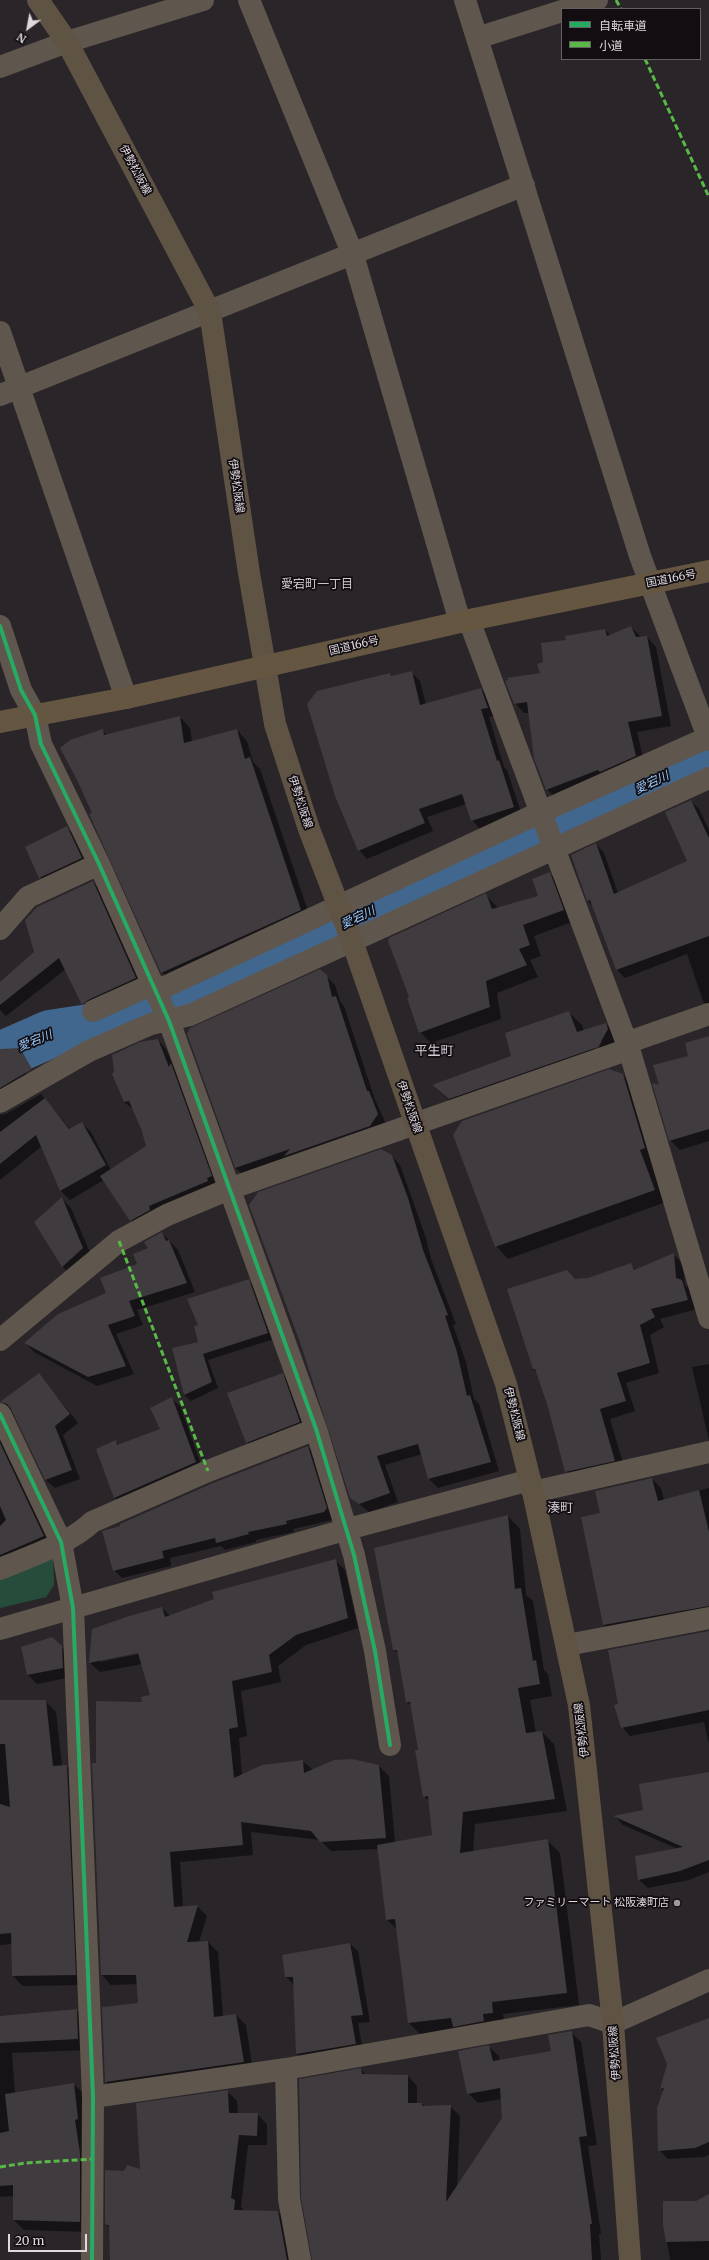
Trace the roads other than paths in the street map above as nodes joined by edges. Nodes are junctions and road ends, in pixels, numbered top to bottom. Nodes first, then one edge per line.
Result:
1 (38, 0) edge
2 (203, 0) edge
3 (249, 0) edge
4 (466, 0) edge
5 (597, 0) edge
6 (572, 8) edge
7 (561, 11) edge
8 (477, 38) junction
9 (67, 42) junction
10 (0, 67) edge
11 (524, 185) junction
12 (353, 255) junction
13 (210, 312) junction
14 (0, 332) edge
15 (20, 387) junction
16 (0, 395) edge
17 (709, 571) edge
18 (650, 583) junction
19 (464, 621) junction
20 (0, 626) edge
21 (265, 667) junction
22 (126, 698) junction
23 (35, 715) junction
24 (0, 722) edge
25 (709, 738) edge
26 (709, 778) edge
27 (540, 814) junction
28 (552, 847) junction
29 (99, 864) junction
30 (339, 907) junction
31 (0, 929) edge
32 (352, 940) junction
33 (156, 990) junction
34 (93, 1011) dead end
35 (709, 1014) edge
36 (167, 1018) junction
37 (628, 1046) junction
38 (0, 1102) edge
39 (414, 1124) junction
40 (229, 1189) junction
41 (704, 1282) edge
42 (709, 1318) edge
43 (0, 1340) edge
44 (0, 1414) edge
45 (316, 1429) junction
46 (709, 1452) edge
47 (531, 1486) junction
48 (348, 1529) junction
49 (61, 1542) junction
50 (0, 1569) edge
51 (73, 1608) junction
52 (709, 1618) edge
53 (0, 1629) edge
54 (566, 1645) junction
55 (390, 1745) dead end
56 (709, 1980) edge
57 (613, 2023) junction
58 (286, 2069) junction
59 (93, 2097) junction
60 (92, 2260) edge
61 (300, 2260) edge
62 (630, 2260) edge

1 - 9 main road, 伊勢松阪線
2 - 9 street
3 - 12 street
4 - 8 street
5 - 6 street
7 - 8 street
8 - 11 street
9 - 10 street
9 - 13 main road, 伊勢松阪線
11 - 12 street
11 - 18 street
12 - 13 street
12 - 19 street
13 - 15 street
13 - 21 main road, 伊勢松阪線
14 - 15 street
15 - 16 street
15 - 22 street
17 - 18 highway, 国道166号
18 - 19 highway, 国道166号
18 - 25 street
19 - 21 highway, 国道166号
19 - 27 street
20 - 23 street
21 - 22 highway, 国道166号
21 - 30 main road, 伊勢松阪線
22 - 23 highway, 国道166号
23 - 24 highway, 国道166号
23 - 29 street
25 - 27 street
26 - 28 street
27 - 28 street
27 - 30 street
28 - 32 street
28 - 37 street
29 - 31 street
29 - 33 street
30 - 32 main road, 伊勢松阪線
30 - 33 street
32 - 36 street
32 - 39 main road, 伊勢松阪線
33 - 34 street
33 - 36 street
35 - 37 street
36 - 38 street
36 - 40 street
37 - 39 street
37 - 41 street
39 - 40 street
39 - 47 main road, 伊勢松阪線
40 - 43 street
40 - 45 street
41 - 42 street
44 - 49 street
45 - 48 street
45 - 49 street
46 - 47 street
47 - 48 street
47 - 54 main road, 伊勢松阪線
48 - 51 street
48 - 55 street
49 - 50 street
49 - 51 street
51 - 53 street
51 - 59 street
52 - 54 street
54 - 57 main road, 伊勢松阪線
56 - 57 street
57 - 58 street
57 - 62 main road, 伊勢松阪線
58 - 59 street
58 - 61 street
59 - 60 street

